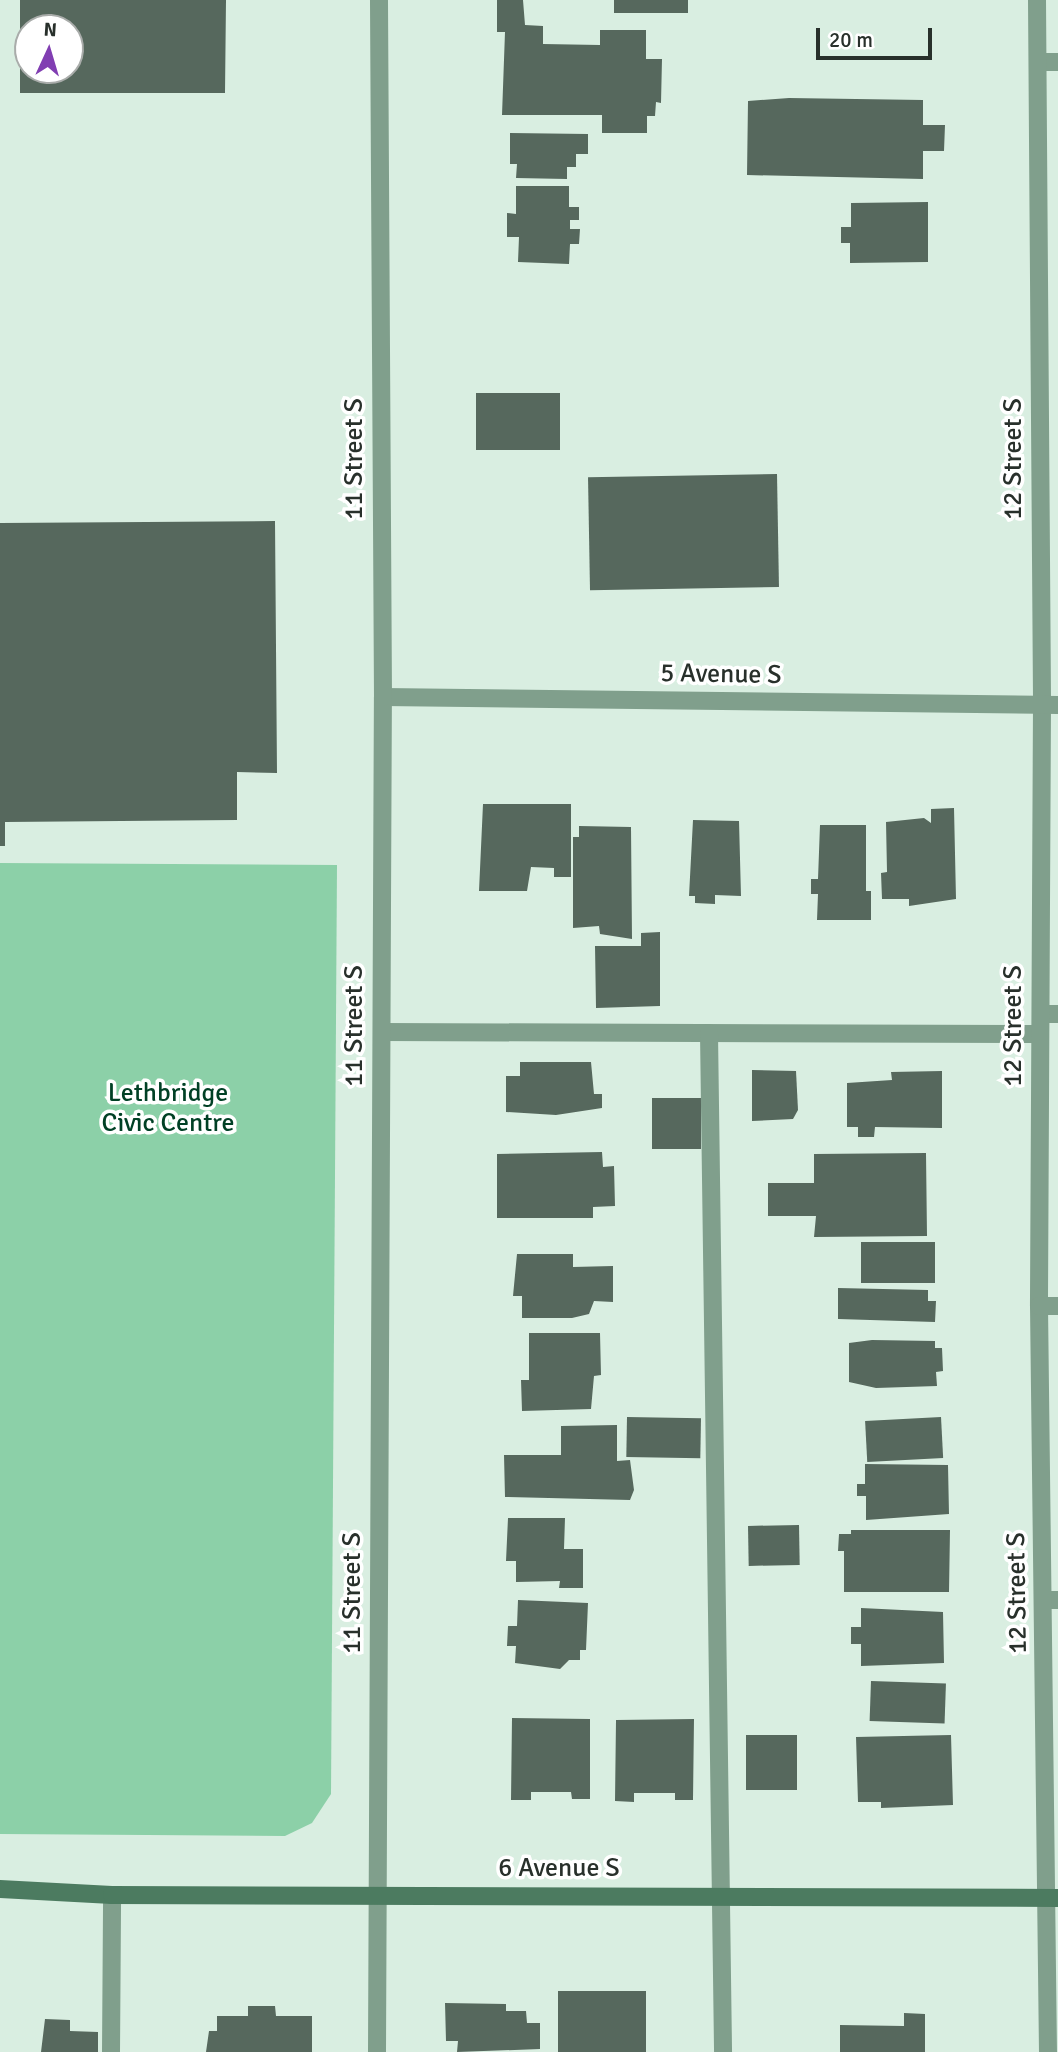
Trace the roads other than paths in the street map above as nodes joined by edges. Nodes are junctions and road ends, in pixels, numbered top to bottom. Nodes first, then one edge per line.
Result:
1 (379, 0) edge
2 (1037, 0) edge
3 (1038, 62) junction
4 (1058, 62) edge
5 (383, 697) junction
6 (1050, 705) edge
7 (1049, 1014) edge
8 (382, 1032) junction
9 (709, 1033) junction
10 (1041, 1034) junction
11 (1039, 1306) junction
12 (1058, 1306) edge
13 (1051, 1600) edge
14 (0, 1889) edge
15 (60, 1894) junction
16 (112, 1895) junction
17 (378, 1895) junction
18 (722, 1896) junction
19 (1054, 1898) edge
20 (0, 1899) edge
21 (111, 2052) edge
22 (377, 2052) edge
23 (723, 2052) edge
24 (1048, 2052) edge

1 - 5 street, 11 Street S
2 - 3 street, 12 Street S
3 - 4 street
3 - 6 street, 12 Street S
5 - 6 street, 5 Avenue S
5 - 8 street, 11 Street S
6 - 7 street, 12 Street S
7 - 10 street, 12 Street S
8 - 9 street
8 - 17 street, 11 Street S
9 - 10 street
9 - 18 street
10 - 11 street, 12 Street S
11 - 12 street
11 - 13 street, 12 Street S
13 - 19 street, 12 Street S
14 - 15 main road, 6 Avenue S
15 - 16 main road, 6 Avenue S
15 - 20 main road, 6 Avenue S
16 - 17 main road, 6 Avenue S
16 - 21 street
17 - 18 main road, 6 Avenue S
17 - 22 street, 11 Street S
18 - 19 main road, 6 Avenue S
18 - 23 street
19 - 24 street, 12 Street S

